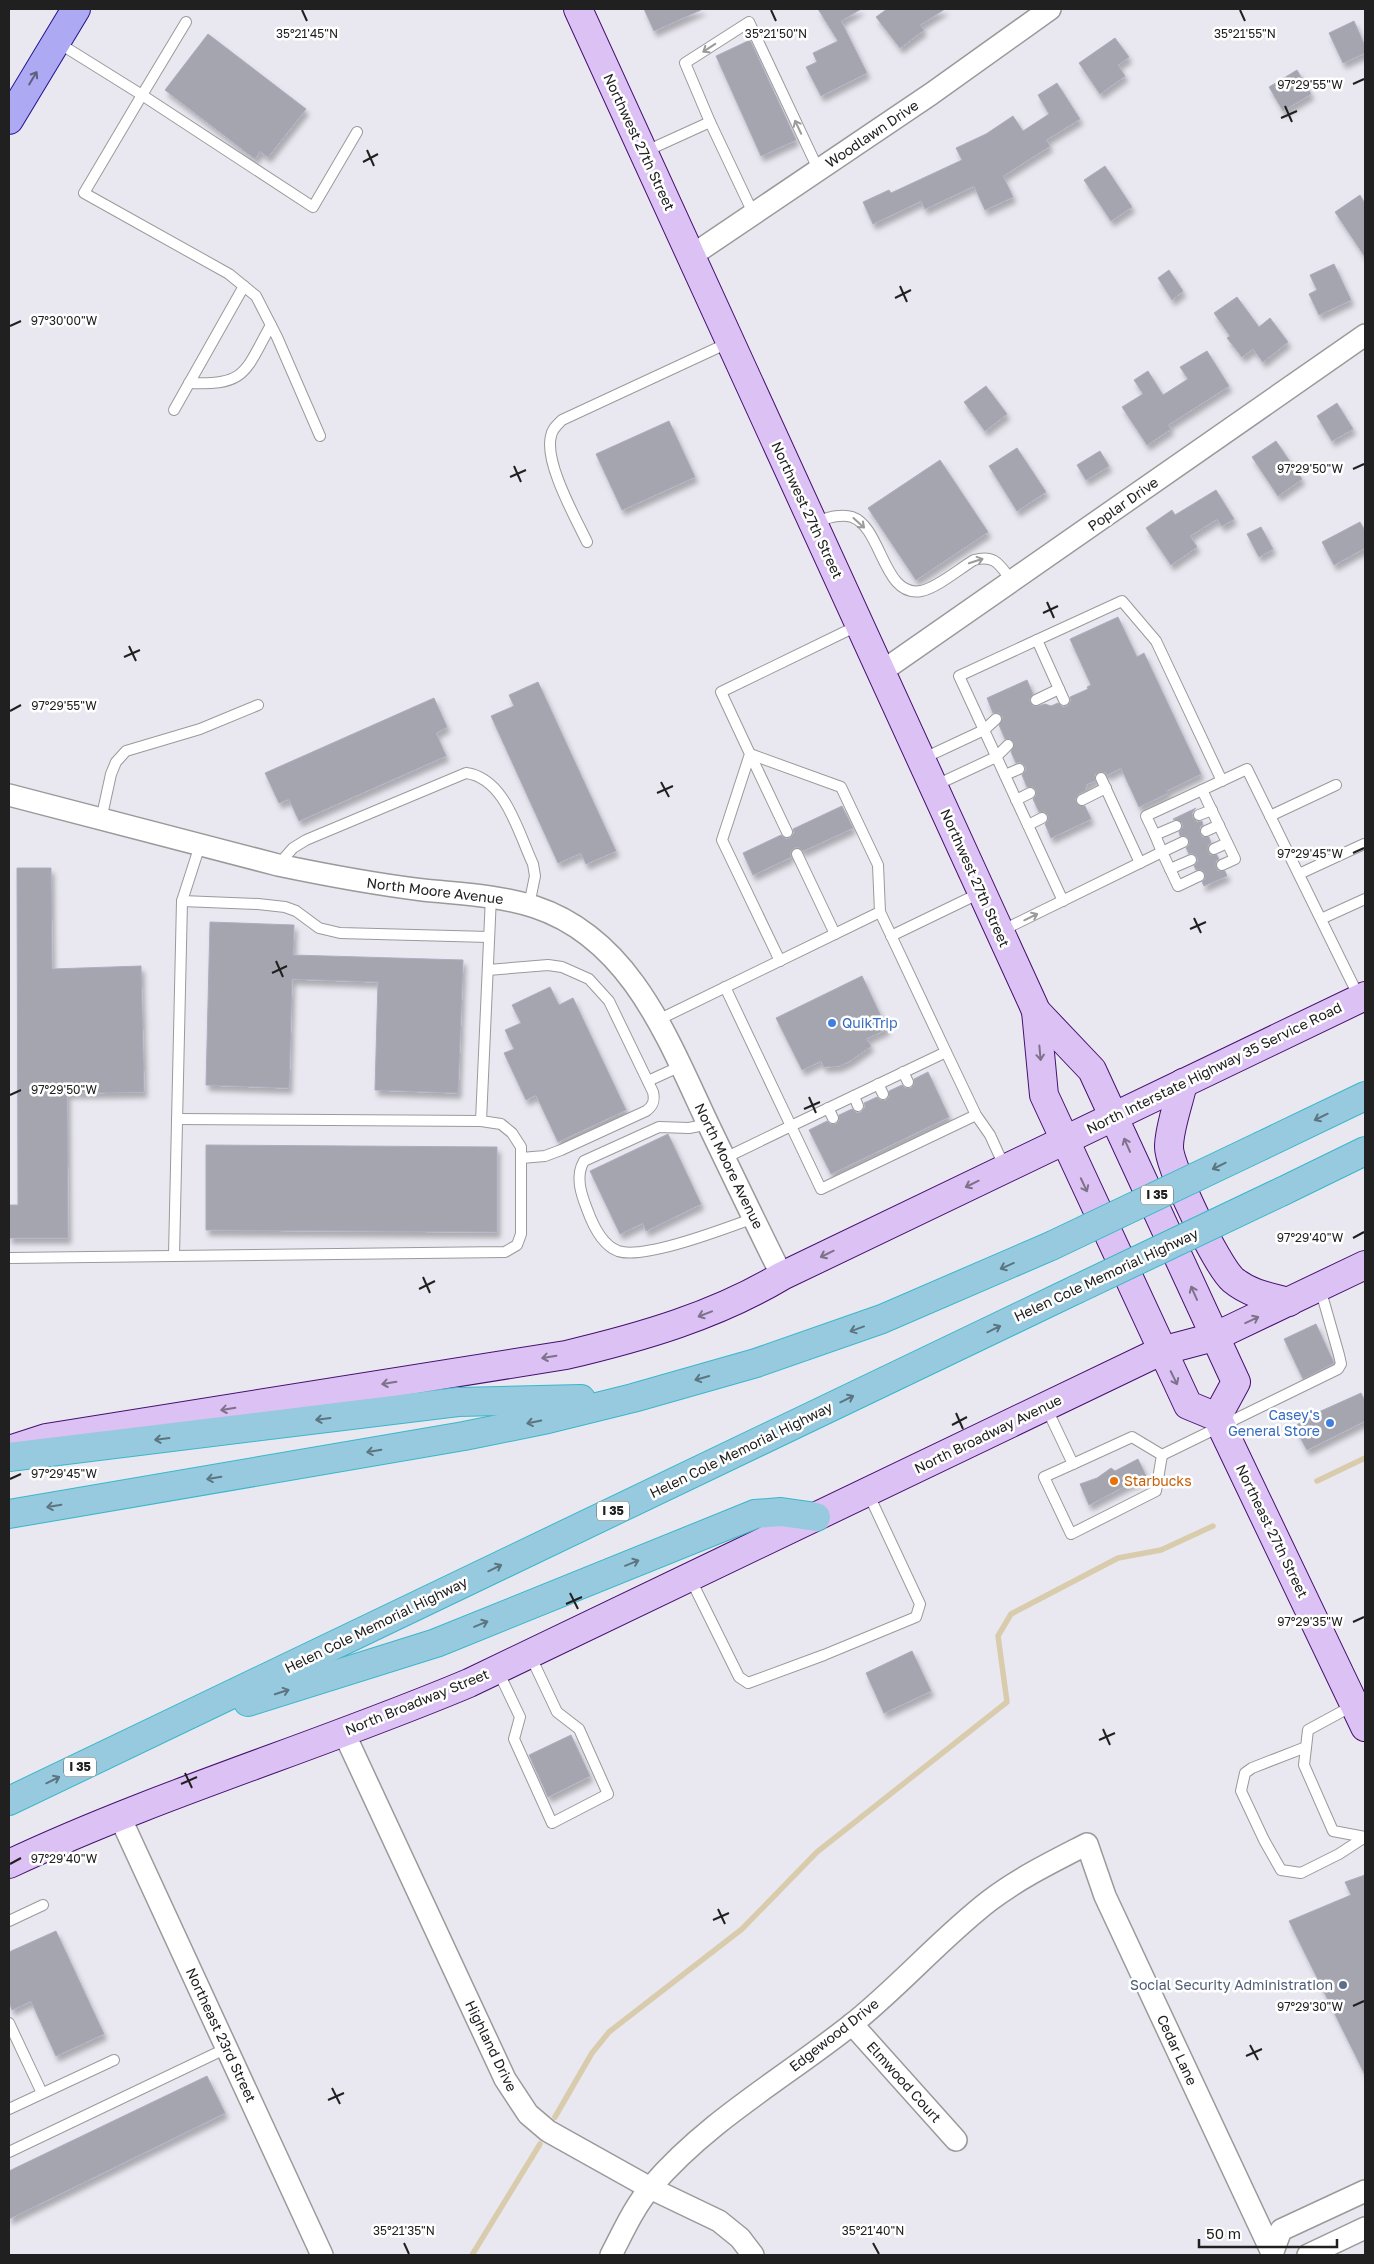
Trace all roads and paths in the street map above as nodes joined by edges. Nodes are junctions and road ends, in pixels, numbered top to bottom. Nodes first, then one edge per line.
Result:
1 (76, 9) edge
2 (578, 9) edge
3 (1050, 9) edge
4 (186, 22) dead end
5 (56, 42) junction
6 (142, 95) junction
7 (9, 120) edge
8 (710, 122) junction
9 (357, 132) dead end
10 (644, 152) junction
11 (819, 171) junction
12 (754, 214) junction
13 (691, 256) junction
14 (244, 286) junction
15 (271, 325) junction
16 (1365, 335) edge
17 (730, 342) junction
18 (189, 383) junction
19 (174, 410) dead end
20 (320, 436) dead end
21 (813, 522) junction
22 (587, 542) dead end
23 (1012, 581) junction
24 (860, 625) junction
25 (1037, 640) junction
26 (881, 672) junction
27 (1059, 689) junction
28 (1036, 700) dead end
29 (1064, 700) dead end
30 (258, 705) dead end
31 (996, 719) dead end
32 (984, 730) junction
33 (1008, 745) dead end
34 (750, 754) junction
35 (996, 757) junction
36 (922, 760) junction
37 (1019, 769) dead end
38 (1005, 775) junction
39 (1101, 778) dead end
40 (1222, 781) junction
41 (1336, 785) dead end
42 (934, 786) junction
43 (1106, 788) junction
44 (1202, 790) junction
45 (1030, 793) dead end
46 (9, 796) edge
47 (1016, 800) junction
48 (1082, 800) dead end
49 (1212, 810) junction
50 (1199, 815) dead end
51 (1270, 816) junction
52 (1042, 818) dead end
53 (101, 820) junction
54 (1028, 825) junction
55 (1219, 825) junction
56 (1176, 826) dead end
57 (1206, 831) dead end
58 (787, 832) dead end
59 (1155, 835) junction
60 (1183, 842) dead end
61 (1227, 843) junction
62 (1364, 844) dead end
63 (200, 845) junction
64 (1214, 849) dead end
65 (1162, 852) junction
66 (797, 854) dead end
67 (1191, 860) dead end
68 (1140, 863) junction
69 (278, 865) junction
70 (1222, 865) dead end
71 (1170, 869) junction
72 (1299, 874) junction
73 (1199, 876) dead end
74 (982, 892) junction
75 (491, 896) junction
76 (1365, 899) edge
77 (182, 901) junction
78 (1063, 901) junction
79 (529, 906) junction
80 (880, 912) junction
81 (1321, 919) junction
82 (1000, 932) junction
83 (835, 934) junction
84 (891, 936) junction
85 (489, 938) junction
86 (780, 960) junction
87 (488, 970) junction
88 (724, 987) junction
89 (1362, 997) edge
90 (1036, 1011) junction
91 (658, 1020) junction
92 (946, 1052) junction
93 (681, 1066) junction
94 (903, 1072) junction
95 (648, 1081) junction
96 (908, 1082) dead end
97 (1183, 1083) junction
98 (1365, 1096) edge
99 (976, 1115) junction
100 (1113, 1116) junction
101 (177, 1119) junction
102 (481, 1121) junction
103 (708, 1124) junction
104 (791, 1126) junction
105 (1063, 1141) junction
106 (1365, 1151) edge
107 (521, 1158) junction
108 (725, 1158) junction
109 (1005, 1168) junction
110 (754, 1218) junction
111 (174, 1255) junction
112 (9, 1258) edge
113 (1365, 1265) edge
114 (782, 1276) junction
115 (1320, 1287) junction
116 (1289, 1302) junction
117 (1214, 1338) junction
118 (1161, 1351) junction
119 (633, 1398) junction
120 (1046, 1406) junction
121 (1219, 1421) junction
122 (9, 1450) edge
123 (1162, 1455) junction
124 (9, 1457) edge
125 (1073, 1464) junction
126 (867, 1492) junction
127 (9, 1514) edge
128 (816, 1517) junction
129 (690, 1578) junction
130 (530, 1654) junction
131 (497, 1670) junction
132 (1360, 1716) edge
133 (344, 1732) junction
134 (152, 1733) junction
135 (1306, 1748) junction
136 (9, 1801) edge
137 (118, 1815) junction
138 (1365, 1837) edge
139 (1087, 1844) joint
140 (9, 1864) edge
141 (43, 1906) dead end
142 (9, 1922) edge
143 (9, 2023) edge
144 (852, 2024) junction
145 (227, 2048) junction
146 (114, 2060) dead end
147 (42, 2093) junction
148 (9, 2109) edge
149 (956, 2140) dead end
150 (9, 2152) edge
151 (650, 2188) junction
152 (1365, 2191) edge
153 (1365, 2228) edge
154 (322, 2255) edge
155 (611, 2255) edge
156 (753, 2255) edge
157 (1273, 2255) edge
158 (1308, 2255) edge

1 - 5 main road
2 - 10 main road, Northwest 27th Street
3 - 11 street, Woodlawn Drive
4 - 6 lane
5 - 6 lane
7 -> 5 main road
6 - 9 lane
6 - 14 lane
8 - 10 lane
11 -> 8 lane
8 - 12 lane
10 - 13 main road, Northwest 27th Street
11 - 12 street, Woodlawn Drive
12 - 13 street, Woodlawn Drive
13 - 17 main road, Northwest 27th Street
14 - 15 lane
14 - 18 lane
15 - 18 lane
15 - 20 lane
16 - 23 street, Poplar Drive
17 - 21 main road, Northwest 27th Street
17 - 22 lane
18 - 19 lane
21 -> 23 lane
21 - 24 main road, Northwest 27th Street
23 - 26 street, Poplar Drive
24 - 26 main road, Northwest 27th Street
24 - 34 lane
25 - 27 lane
25 - 32 lane
25 - 40 lane
26 - 36 main road, Northwest 27th Street
27 - 28 lane
27 - 29 lane
30 - 53 lane
31 - 32 lane
32 - 35 lane
32 - 36 lane
33 - 35 lane
34 - 58 lane
34 - 80 lane
34 - 86 lane
35 - 38 lane
35 - 42 lane
36 - 42 main road, Northwest 27th Street
37 - 38 lane
38 - 47 lane
39 - 43 lane
40 - 44 lane
40 - 51 lane
41 - 51 lane
42 - 74 main road, Northwest 27th Street
43 - 48 lane
43 - 68 lane
44 - 49 lane
44 - 59 lane
45 - 47 lane
46 - 53 street, North Moore Avenue
47 - 54 lane
49 - 50 lane
49 - 55 lane
51 - 72 lane
52 - 54 lane
53 - 63 street, North Moore Avenue
54 - 78 lane
55 - 57 lane
55 - 61 lane
56 - 59 lane
59 - 65 lane
60 - 65 lane
61 - 64 lane
61 - 70 lane
62 - 72 lane
63 - 69 street, North Moore Avenue
63 - 77 lane
65 - 68 lane
65 - 71 lane
66 - 83 lane
67 - 71 lane
68 - 78 lane
69 - 75 street, North Moore Avenue
69 - 79 lane
71 - 73 lane
72 - 81 lane
74 - 82 main road, Northwest 27th Street
74 - 84 lane
75 - 79 street, North Moore Avenue
75 - 85 lane
76 - 81 lane
77 - 85 lane
77 - 101 lane
82 -> 78 lane
79 - 91 street, North Moore Avenue
80 - 83 lane
80 - 84 lane
81 - 89 lane
82 - 90 main road, Northwest 27th Street
83 - 86 lane
84 - 92 lane
85 - 87 lane
86 - 88 lane
87 - 95 lane
87 - 102 lane
88 - 91 lane
88 - 104 lane
89 - 97 main road, North Interstate Highway 35 Service Road
90 - 100 main road, Northwest 27th Street
90 -> 105 main road, Northwest 27th Street
91 - 93 street, North Moore Avenue
92 - 94 lane
92 - 99 lane
93 - 95 lane
93 - 103 street, North Moore Avenue
94 - 96 lane
94 - 104 lane
95 - 107 lane
97 - 100 main road, North Interstate Highway 35 Service Road
97 - 116 main road
98 -> 119 highway, I 35, bridge
99 - 104 lane
99 - 109 lane
100 - 105 main road, North Interstate Highway 35 Service Road
117 -> 100 main road, Northwest 27th Street
101 - 102 lane
101 - 111 lane
102 - 107 lane
103 - 108 street, North Moore Avenue
103 - 110 lane
104 - 108 lane
105 - 109 main road, North Interstate Highway 35 Service Road
105 -> 118 main road, Northwest 27th Street
134 -> 106 highway, Helen Cole Memorial Highway / I 35, bridge
107 - 111 lane
108 - 110 street, North Moore Avenue
109 -> 114 main road, North Interstate Highway 35 Service Road
110 - 114 street, North Moore Avenue
111 - 112 lane
113 - 115 main road
114 -> 122 main road, North Interstate Highway 35 Service Road
115 - 116 main road
115 - 121 lane
117 -> 116 main road
117 - 118 main road, North Broadway Avenue
117 - 121 main road
118 - 120 main road, North Broadway Avenue
118 -> 121 main road
119 -> 124 highway
119 -> 127 highway, I 35
120 - 125 lane
120 - 126 main road, North Broadway Avenue
121 - 123 lane
121 - 132 main road, Northeast 27th Street
123 - 125 lane
123 - 125 lane
126 - 128 main road, North Broadway Avenue
126 - 129 lane
128 - 129 main road, North Broadway Street
134 -> 128 highway
129 - 130 main road, North Broadway Street
130 - 131 main road, North Broadway Street
130 - 131 lane
131 - 133 main road, North Broadway Street
132 - 135 lane
133 - 137 main road, North Broadway Street
133 - 151 street, Highland Drive
136 -> 134 highway, Helen Cole Memorial Highway / I 35
135 - 138 lane
135 - 138 lane
137 - 140 main road, North Broadway Street
137 - 145 street, Northeast 23rd Street
139 - 144 street, Edgewood Drive
139 - 157 street, Cedar Lane
141 - 142 lane
143 - 147 lane
144 - 149 street, Elmwood Court
144 - 151 street, Edgewood Drive
145 - 150 lane
145 - 154 street, Northeast 23rd Street
146 - 147 lane
147 - 148 lane
151 - 155 street, Edgewood Drive
151 - 156 street, Highland Drive
152 - 157 street
153 - 158 street

